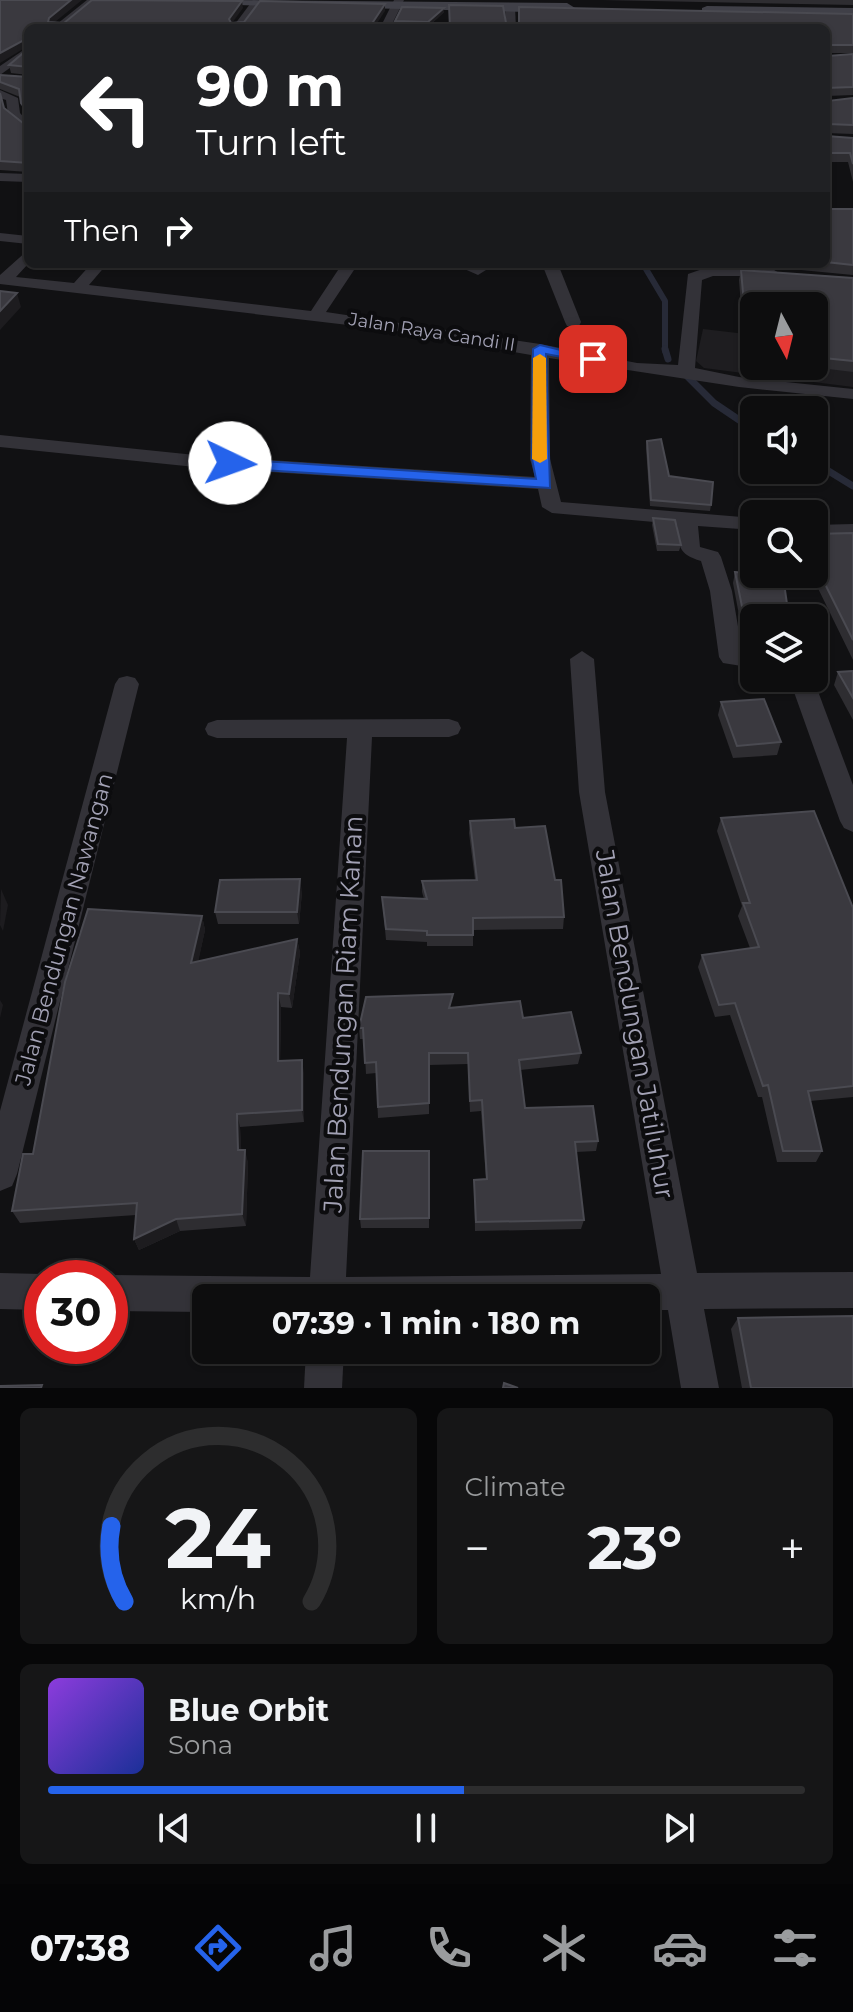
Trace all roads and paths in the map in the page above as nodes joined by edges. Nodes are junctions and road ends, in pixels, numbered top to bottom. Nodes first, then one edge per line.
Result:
1 (93, 0) edge
2 (237, 0) edge
3 (257, 1) edge
4 (398, 2) edge
5 (510, 7) junction
6 (583, 8) edge
7 (686, 10) edge
8 (853, 13) edge
9 (62, 24) edge
10 (240, 24) edge
11 (387, 24) edge
12 (511, 24) edge
13 (24, 53) edge
14 (0, 72) edge
15 (0, 78) edge
16 (14, 79) edge
17 (0, 94) edge
18 (24, 125) edge
19 (0, 177) edge
20 (24, 178) edge
21 (0, 237) edge
22 (24, 240) edge
23 (24, 259) edge
24 (96, 268) edge
25 (347, 268) edge
26 (472, 268) edge
27 (552, 268) edge
28 (478, 270) dead end
29 (790, 274) edge
30 (1, 282) edge
31 (78, 288) junction
32 (316, 315) junction
33 (573, 322) dead end
34 (540, 349) junction
35 (686, 371) junction
36 (853, 394) edge
37 (0, 441) edge
38 (545, 484) junction
39 (687, 519) junction
40 (740, 523) edge
41 (853, 530) edge
42 (828, 531) edge
43 (740, 658) edge
44 (582, 659) dead end
45 (127, 684) dead end
46 (806, 692) edge
47 (449, 728) dead end
48 (217, 729) dead end
49 (360, 729) junction
50 (853, 821) edge
51 (0, 1174) edge
52 (328, 1284) edge
53 (853, 1290) edge
54 (0, 1291) edge
55 (660, 1291) edge
56 (684, 1291) junction
57 (24, 1292) edge
58 (128, 1293) edge
59 (192, 1294) edge
60 (324, 1364) edge
61 (323, 1388) edge
62 (700, 1388) edge

1 - 9 street
2 - 3 main road
3 - 4 main road
3 - 10 street
4 - 5 main road
4 - 11 street
5 - 6 main road
5 - 12 street
7 - 8 main road
13 - 14 street
15 - 16 street
17 - 18 street
19 - 20 street
21 - 22 street
23 - 30 street, Jalan Raya Candi II
24 - 31 street
25 - 32 street
26 - 28 street
27 - 33 street
29 - 35 street
30 - 31 street, Jalan Raya Candi II
31 - 32 street, Jalan Raya Candi II
32 - 34 street, Jalan Raya Candi II
34 - 35 street, Jalan Raya Candi II
34 - 38 street
35 - 36 street, Jalan Raya Candi II
37 - 38 street
38 - 39 street
39 - 40 street
39 - 43 street
41 - 42 street
44 - 56 street, Jalan Bendungan Jatiluhur
45 - 51 street, Jalan Bendungan Nawangan
46 - 50 street
47 - 49 street
48 - 49 street
49 - 52 street, Jalan Bendungan Riam Kanan
53 - 56 street
54 - 57 street
55 - 56 street
56 - 62 street, Jalan Bendungan Jatiluhur
58 - 59 street
60 - 61 street

